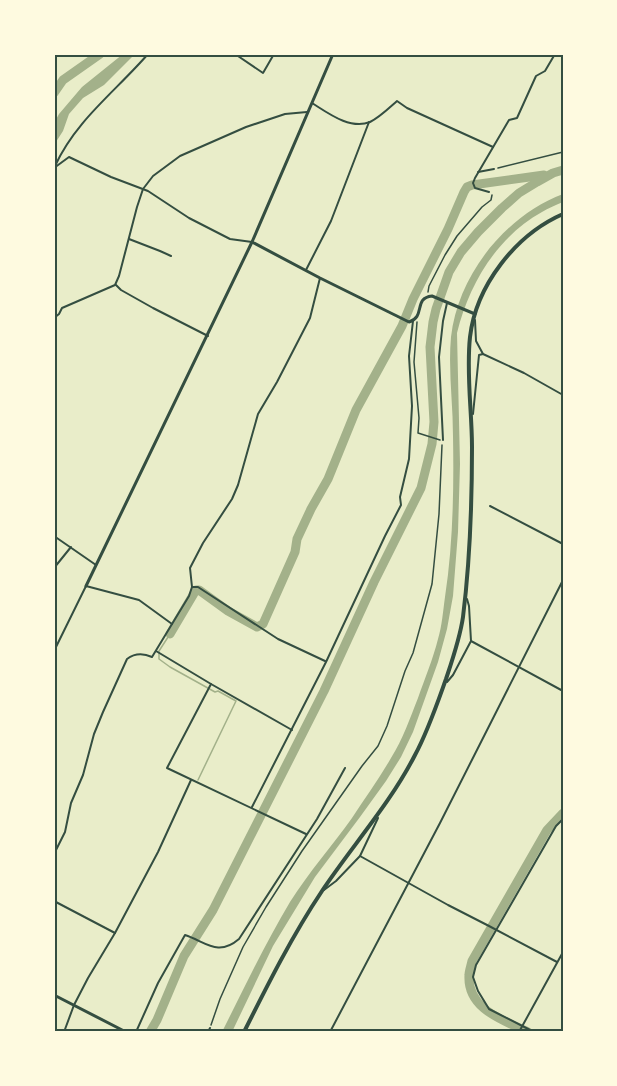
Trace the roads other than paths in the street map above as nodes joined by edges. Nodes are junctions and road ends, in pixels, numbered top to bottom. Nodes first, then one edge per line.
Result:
1 (148, 54) edge
2 (235, 54) edge
3 (274, 54) edge
4 (333, 54) edge
5 (555, 54) edge
6 (312, 103) junction
7 (308, 112) junction
8 (369, 122) junction
9 (493, 147) junction
10 (494, 169) road end
11 (478, 172) junction
12 (143, 189) junction
13 (489, 192) road end
14 (563, 214) edge
15 (129, 239) junction
16 (252, 242) junction
17 (171, 256) dead end
18 (306, 270) junction
19 (320, 278) junction
20 (116, 285) junction
21 (447, 303) junction
22 (475, 314) junction
23 (54, 318) edge
24 (413, 321) junction
25 (208, 336) junction
26 (483, 354) junction
27 (563, 395) edge
28 (472, 417) junction
29 (441, 440) road end
30 (490, 506) dead end
31 (54, 536) edge
32 (563, 544) edge
33 (70, 547) junction
34 (96, 566) junction
35 (54, 567) edge
36 (563, 580) edge
37 (86, 586) junction
38 (192, 587) junction
39 (465, 593) junction
40 (172, 624) junction
41 (471, 641) junction
42 (54, 651) edge
43 (156, 651) junction
44 (326, 662) junction
45 (519, 667) junction
46 (211, 684) junction
47 (443, 686) junction
48 (563, 691) edge
49 (292, 730) junction
50 (345, 768) dead end
51 (191, 780) junction
52 (252, 807) junction
53 (382, 807) junction
54 (563, 819) edge
55 (307, 834) junction
56 (54, 854) edge
57 (360, 856) junction
58 (409, 883) junction
59 (322, 891) junction
60 (54, 901) edge
61 (496, 930) junction
62 (115, 933) junction
63 (563, 952) edge
64 (562, 957) edge
65 (557, 963) junction
66 (54, 995) edge
67 (74, 1005) junction
68 (522, 1026) junction
69 (520, 1031) edge
70 (64, 1032) edge
71 (126, 1032) edge
72 (136, 1032) edge
73 (244, 1032) edge
74 (330, 1032) edge
75 (534, 1032) edge

1 - 12 street
2 - 3 street
4 - 6 street
5 - 9 street
6 - 7 street
6 - 8 street
7 - 12 street
7 - 16 street
8 - 9 street
8 - 18 street
9 - 11 street
10 - 11 street
11 - 13 street
12 - 15 street
12 - 16 street
14 - 22 main road
15 - 17 street
15 - 20 street
16 - 18 street
16 - 25 street
18 - 19 street
19 - 24 street
19 - 38 street
20 - 23 street
20 - 25 street
21 - 22 street
21 - 24 street
21 - 29 street
22 - 26 street
22 - 28 main road
24 - 44 street
25 - 34 street
26 - 27 street
26 - 28 street
28 - 39 main road
30 - 32 street
31 - 33 street
33 - 34 street
33 - 35 street
34 - 37 street
36 - 45 street
37 - 40 street
37 - 42 street
38 - 40 street
38 - 44 street
39 - 41 street
39 - 47 main road
40 - 43 street
41 - 45 street
41 - 47 street
43 - 46 street
43 - 56 street
44 - 49 street
45 - 48 street
45 - 58 street
46 - 49 street
46 - 51 street
47 - 53 main road
49 - 52 street
50 - 55 street
51 - 52 street
51 - 62 street
52 - 55 street
53 - 57 street
53 - 59 main road
54 - 61 street
55 - 72 street
57 - 58 street
57 - 59 street
58 - 61 street
58 - 74 street
59 - 73 main road
60 - 62 street
61 - 65 street
61 - 68 street
62 - 67 street
63 - 64 street
64 - 65 street
65 - 68 street
66 - 67 street
67 - 70 street
67 - 71 street
68 - 69 street
68 - 75 street

